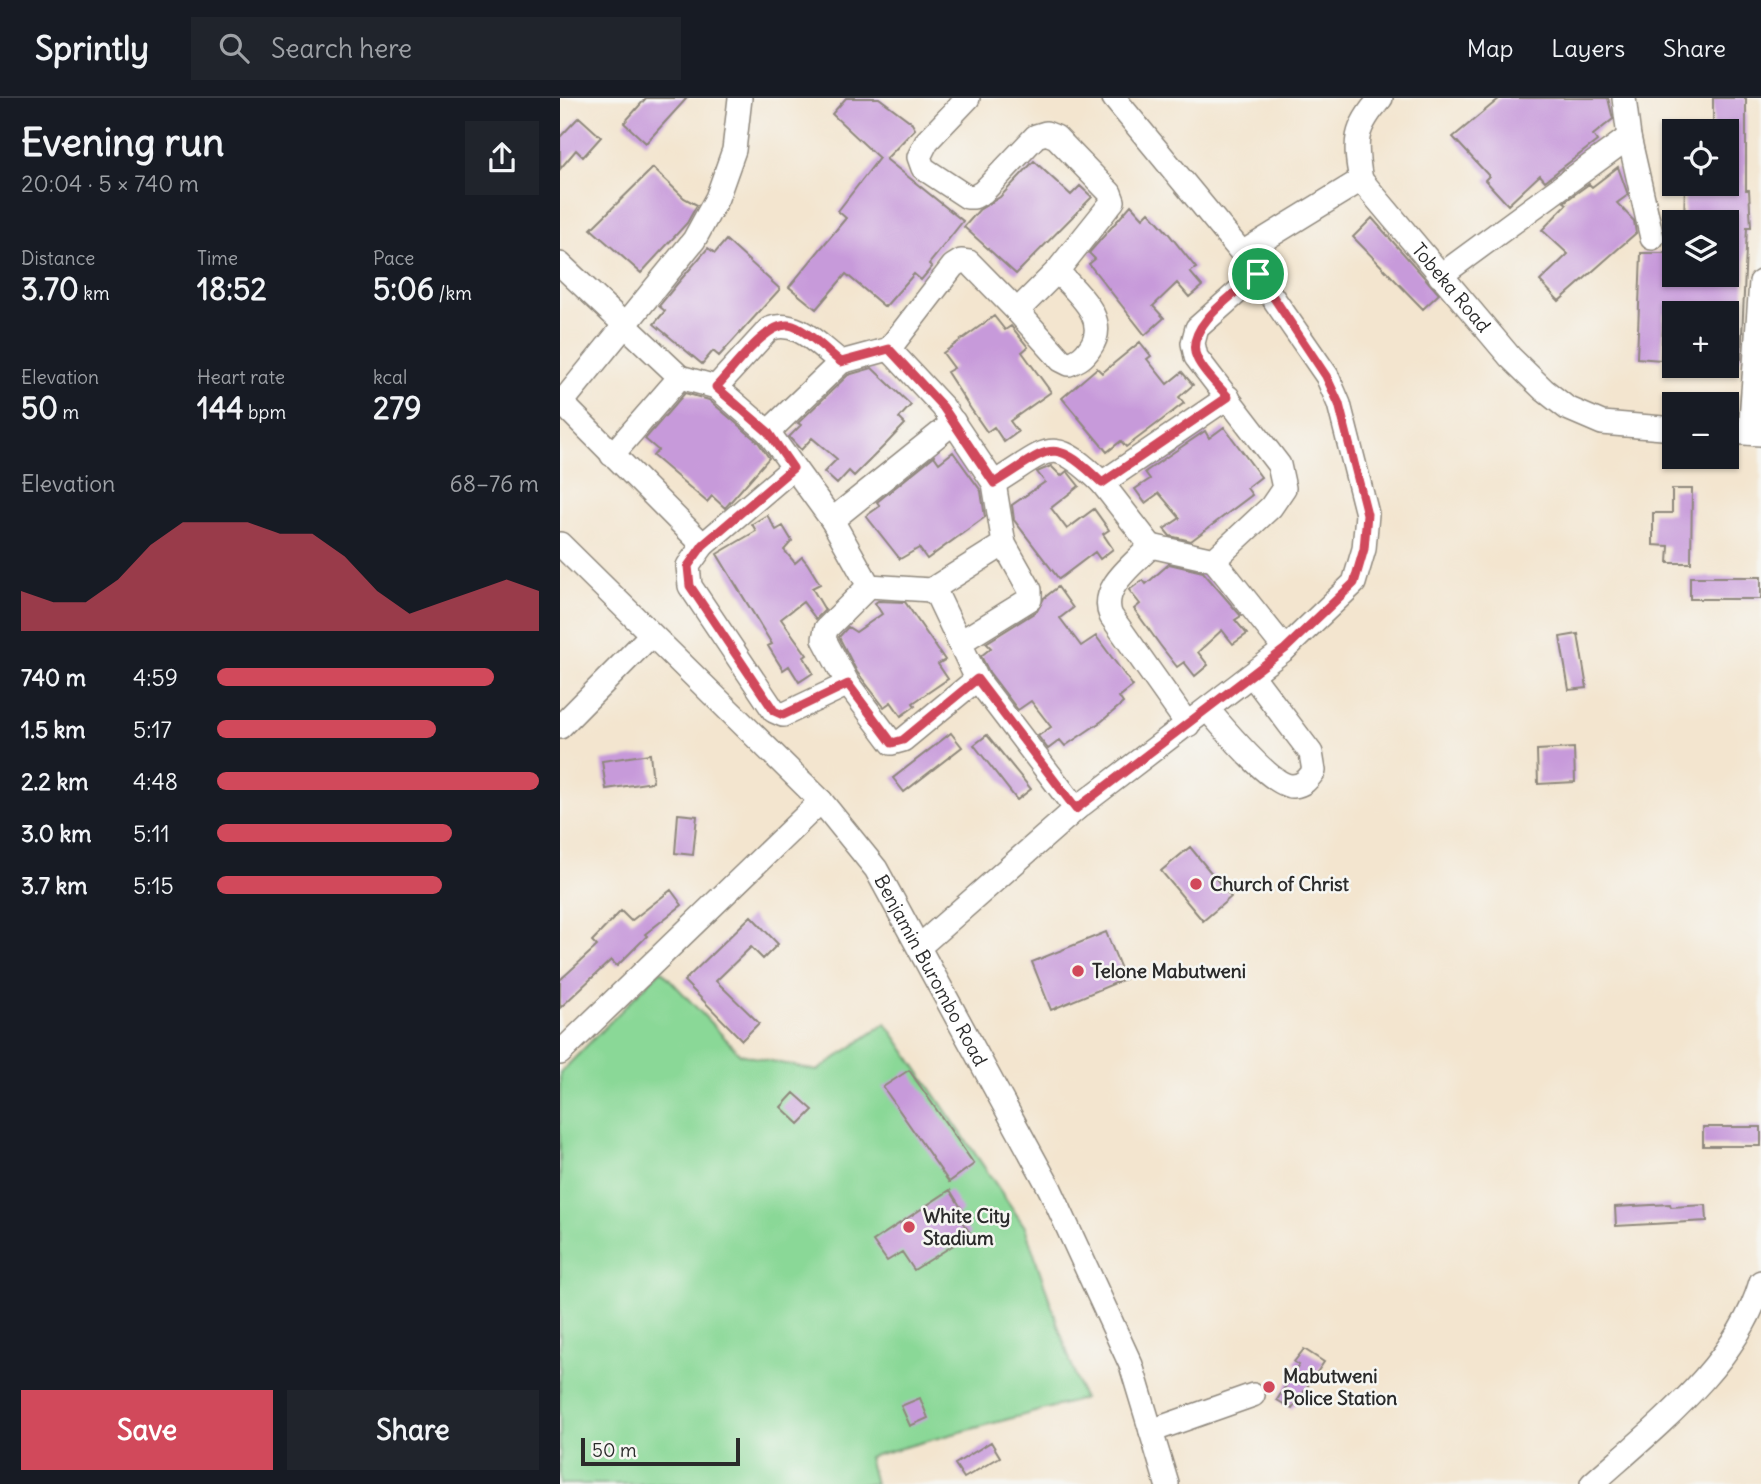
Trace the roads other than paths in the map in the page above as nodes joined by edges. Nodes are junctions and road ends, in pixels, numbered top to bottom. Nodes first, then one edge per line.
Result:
1 (740, 98) edge
2 (968, 98) edge
3 (1114, 98) edge
4 (1381, 98) edge
5 (1624, 98) edge
6 (1629, 137) junction
7 (1361, 180) junction
8 (1652, 238) dead end
9 (1242, 253) junction
10 (560, 264) edge
11 (1057, 271) junction
12 (1258, 274) junction
13 (1440, 276) junction
14 (1761, 282) edge
15 (1017, 311) junction
16 (624, 326) junction
17 (889, 349) junction
18 (841, 362) junction
19 (680, 377) junction
20 (716, 387) junction
21 (1228, 397) junction
22 (561, 404) edge
23 (954, 422) junction
24 (1662, 428) edge
25 (768, 432) junction
26 (1746, 433) edge
27 (612, 455) junction
28 (793, 468) junction
29 (994, 483) junction
30 (1102, 483) junction
31 (832, 520) junction
32 (560, 544) edge
33 (1004, 544) junction
34 (703, 545) junction
35 (1151, 546) junction
36 (1214, 560) junction
37 (869, 586) junction
38 (931, 590) junction
39 (651, 635) junction
40 (960, 643) junction
41 (1285, 649) junction
42 (1252, 674) junction
43 (977, 679) junction
44 (848, 684) junction
45 (1208, 710) junction
46 (1188, 725) junction
47 (560, 727) edge
48 (821, 801) junction
49 (1076, 809) junction
50 (920, 946) junction
51 (560, 1053) edge
52 (1761, 1282) edge
53 (1254, 1395) dead end
54 (1151, 1431) junction
55 (1167, 1484) edge
56 (1592, 1484) edge

1 - 16 street
2 - 11 street
3 - 9 street
4 - 7 street
5 - 6 street
6 - 8 street
6 - 13 street
7 - 9 street
7 - 13 street, Tobeka Road
9 - 12 street
10 - 16 street
11 - 15 street
11 - 15 street
12 - 21 street
12 - 41 street
13 - 24 street, Tobeka Road
14 - 26 street
15 - 17 street
16 - 19 street
16 - 22 street
17 - 18 street
17 - 23 street
18 - 20 street
18 - 25 street
19 - 20 street
19 - 27 street
20 - 25 street
21 - 30 street
21 - 36 street
22 - 27 street
23 - 29 street
23 - 31 street
25 - 28 street
27 - 34 street
28 - 31 street
28 - 34 street
29 - 30 street
29 - 33 street
30 - 35 street
31 - 37 street
32 - 39 street, Benjamin Burombo Road
33 - 38 street
33 - 40 street
34 - 44 street
35 - 36 street
35 - 46 street
36 - 41 street
37 - 38 street
37 - 44 street
38 - 40 street
39 - 47 street
39 - 48 street, Benjamin Burombo Road
40 - 43 street
41 - 42 street
42 - 45 street
42 - 45 street
43 - 44 street
43 - 49 street
45 - 46 street
46 - 49 street
48 - 50 street, Benjamin Burombo Road
48 - 51 street
49 - 50 street
50 - 54 street, Benjamin Burombo Road
52 - 56 street
53 - 54 street
54 - 55 street, Benjamin Burombo Road

